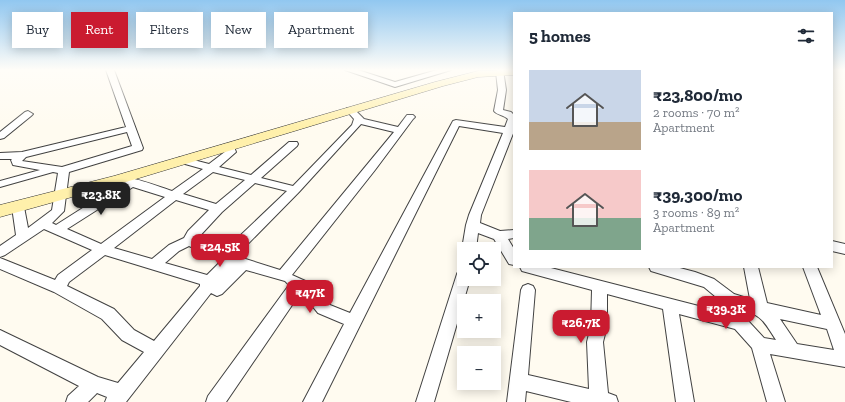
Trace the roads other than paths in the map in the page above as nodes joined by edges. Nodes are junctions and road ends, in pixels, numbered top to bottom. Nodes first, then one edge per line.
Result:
1 (117, 89) edge
2 (431, 89) edge
3 (502, 89) edge
4 (28, 114) dead end
5 (354, 116) junction
6 (410, 117) dead end
7 (513, 119) edge
8 (513, 119) edge
9 (132, 128) junction
10 (400, 130) junction
11 (509, 131) junction
12 (0, 136) edge
13 (293, 144) dead end
14 (229, 146) junction
15 (0, 156) edge
16 (19, 158) junction
17 (182, 160) junction
18 (0, 165) edge
19 (211, 168) junction
20 (59, 171) junction
21 (253, 180) junction
22 (126, 181) junction
23 (0, 184) edge
24 (295, 190) junction
25 (60, 195) junction
26 (174, 196) junction
27 (18, 207) junction
28 (218, 209) junction
29 (0, 211) edge
30 (43, 224) junction
31 (472, 224) junction
32 (58, 229) junction
33 (513, 234) edge
34 (499, 236) junction
35 (23, 237) junction
36 (189, 241) junction
37 (470, 242) edge
38 (833, 246) edge
39 (101, 248) junction
40 (845, 249) edge
41 (0, 252) edge
42 (513, 258) edge
43 (234, 261) junction
44 (0, 263) edge
45 (154, 265) junction
46 (531, 268) edge
47 (660, 268) edge
48 (751, 268) edge
49 (810, 268) edge
50 (284, 276) junction
51 (299, 283) junction
52 (460, 286) edge
53 (600, 286) junction
54 (213, 287) junction
55 (59, 288) junction
56 (528, 290) dead end
57 (729, 299) junction
58 (670, 304) junction
59 (760, 308) junction
60 (353, 321) junction
61 (738, 323) junction
62 (833, 324) junction
63 (0, 337) edge
64 (759, 345) junction
65 (156, 350) junction
66 (792, 350) junction
67 (845, 355) edge
68 (845, 359) edge
69 (518, 381) junction
70 (94, 384) junction
71 (118, 398) edge
72 (602, 401) edge
73 (75, 402) edge
74 (215, 402) edge
75 (312, 402) edge
76 (425, 402) edge
77 (516, 402) edge
78 (684, 402) edge
79 (776, 402) edge

1 - 9 street
2 - 5 street
3 - 7 street
4 - 12 street
5 - 10 street
5 - 14 street
5 - 24 street
6 - 10 street
8 - 11 street
9 - 16 street
9 - 20 street
10 - 50 street
11 - 31 street
11 - 60 street
13 - 21 street
14 - 17 street
14 - 19 street
15 - 16 street
16 - 18 street
16 - 20 street
17 - 19 street
17 - 22 street
19 - 21 street
19 - 26 street
20 - 23 street
20 - 25 street
21 - 24 street
21 - 28 street
22 - 25 street
22 - 26 street
22 - 32 street
24 - 43 street
25 - 27 street
25 - 30 street
26 - 28 street
26 - 39 street
27 - 29 street
27 - 35 street
28 - 36 street
30 - 32 street
30 - 35 street
31 - 34 street
31 - 37 street
32 - 39 street
33 - 34 street
34 - 42 street
35 - 41 street
36 - 43 street
36 - 45 street
38 - 40 street
39 - 45 street
39 - 55 street
43 - 50 street
43 - 54 street
44 - 55 street
45 - 54 street
46 - 53 street
47 - 57 street
48 - 59 street
49 - 62 street
50 - 51 street
51 - 60 street
51 - 74 street
52 - 76 street
53 - 58 street
53 - 72 street
54 - 65 street
55 - 65 street
56 - 69 street
57 - 59 street
57 - 61 street
58 - 61 street
58 - 78 street
59 - 62 street
59 - 66 street
60 - 75 street
61 - 64 street
62 - 67 street
63 - 70 street
64 - 66 street
64 - 79 street
65 - 71 street
66 - 68 street
69 - 72 street
69 - 77 street
70 - 71 street
70 - 73 street

